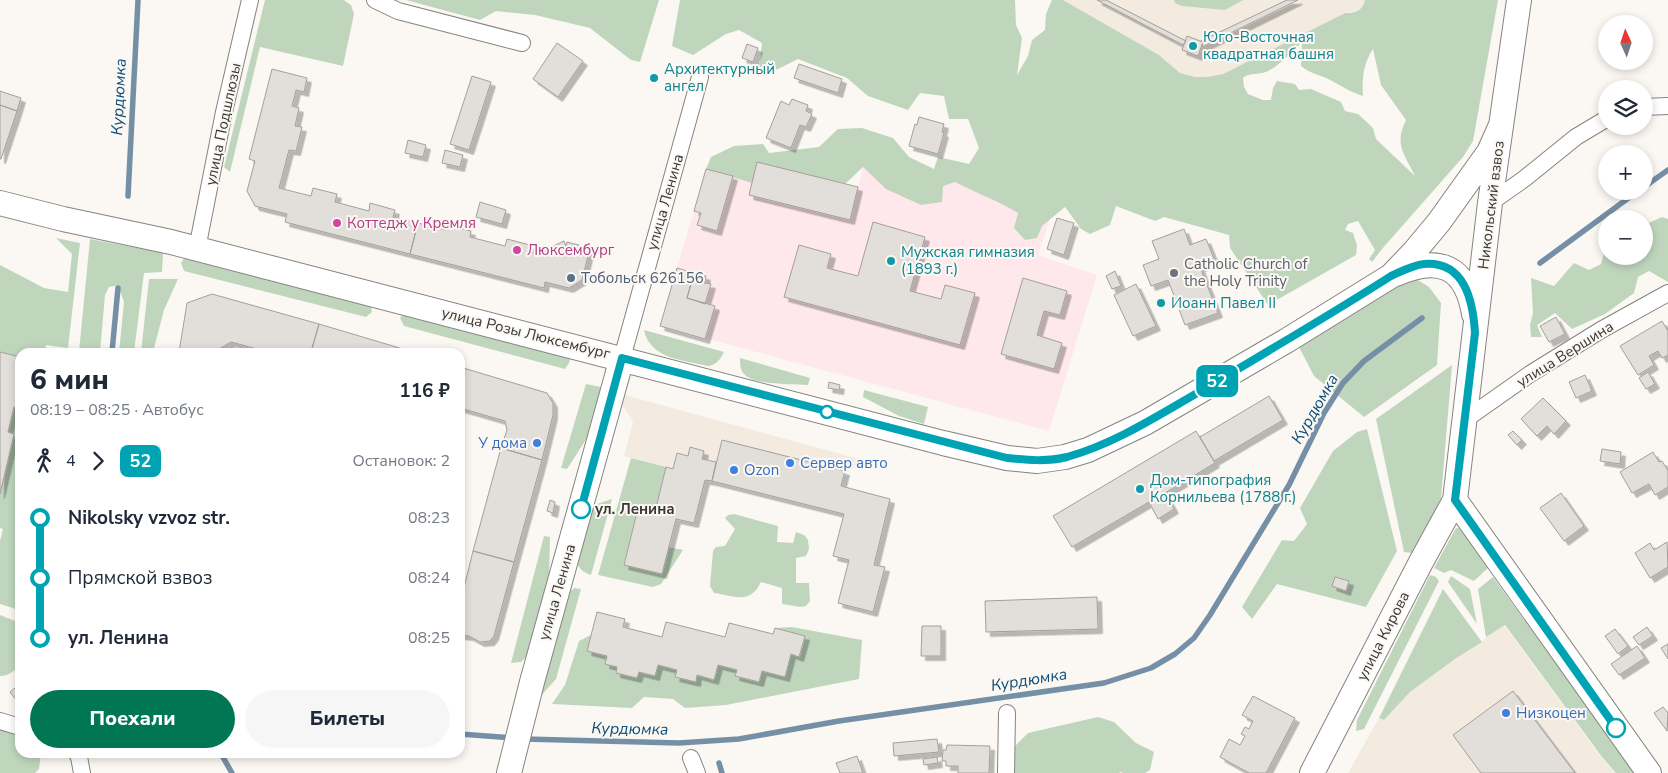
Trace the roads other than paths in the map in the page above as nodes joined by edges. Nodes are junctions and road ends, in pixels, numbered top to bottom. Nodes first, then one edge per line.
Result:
1 (250, 0) edge
2 (375, 0) edge
3 (1519, 0) edge
4 (522, 44) dead end
5 (700, 77) dead end
6 (1668, 106) edge
7 (1653, 107) edge
8 (1598, 124) edge
9 (1500, 125) junction
10 (1, 203) edge
11 (1490, 203) junction
12 (197, 248) junction
13 (1391, 276) junction
14 (1668, 293) edge
15 (1475, 333) junction
16 (622, 358) junction
17 (1466, 419) junction
18 (1455, 500) junction
19 (1007, 713) dead end
20 (0, 720) edge
21 (15, 725) edge
22 (79, 758) edge
23 (509, 770) edge
24 (82, 773) edge
25 (1006, 773) edge
26 (1312, 773) edge
27 (1649, 773) edge

1 - 12 street, улица Подшлюзы
2 - 4 street
3 - 9 main road, Никольский взвоз
5 - 16 street, улица Ленина
6 - 7 street
8 - 11 street
9 - 11 main road, Никольский взвоз
9 - 13 main road, улица Розы Люксембург
10 - 12 main road, улица Розы Люксембург
11 - 15 main road, Никольский взвоз
12 - 16 main road, улица Розы Люксембург
13 - 15 main road
13 - 16 main road, улица Розы Люксембург
14 - 17 street, улица Вершина
15 - 17 main road, Никольский взвоз
16 - 23 main road, улица Ленина
17 - 18 main road, Никольский взвоз
18 - 26 main road, улица Кирова
18 - 27 main road
19 - 25 street
20 - 21 street
22 - 24 street

